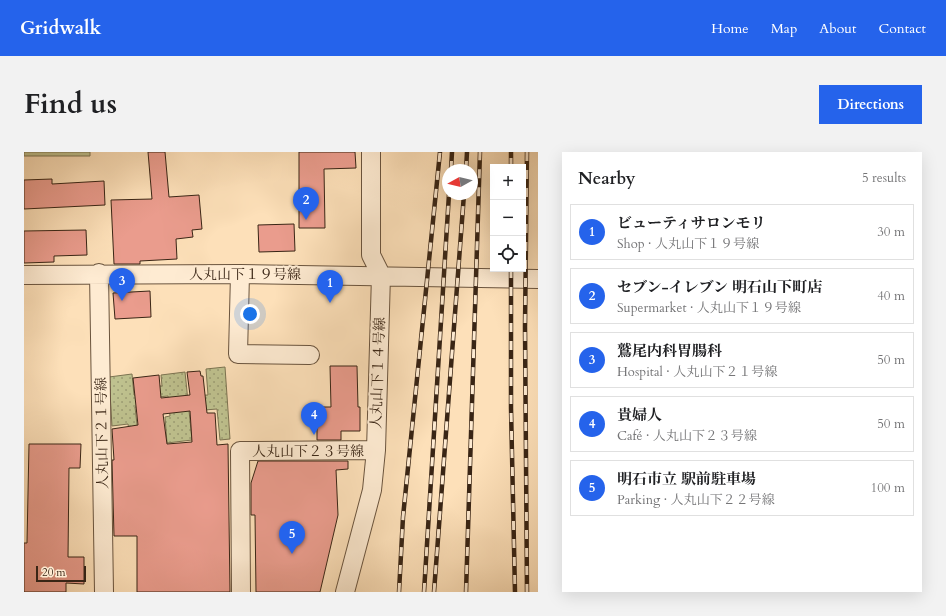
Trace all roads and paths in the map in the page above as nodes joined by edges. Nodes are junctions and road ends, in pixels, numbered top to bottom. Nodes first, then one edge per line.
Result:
1 (371, 152) edge
2 (99, 274) junction
3 (240, 274) junction
4 (24, 275) edge
5 (381, 275) junction
6 (538, 279) edge
7 (310, 355) dead end
8 (376, 450) junction
9 (104, 592) edge
10 (241, 592) edge
11 (345, 592) edge

1 - 5 street, 人丸山下１４号線
2 - 3 street, 人丸山下１９号線
2 - 4 street, 人丸山下１９号線
2 - 9 street, 人丸山下２１号線
3 - 5 street, 人丸山下１９号線
3 - 7 street
5 - 6 street, 人丸山下１９号線
5 - 8 street, 人丸山下１４号線
8 - 10 street, 人丸山下２３号線
8 - 11 street, 人丸山下１４号線

